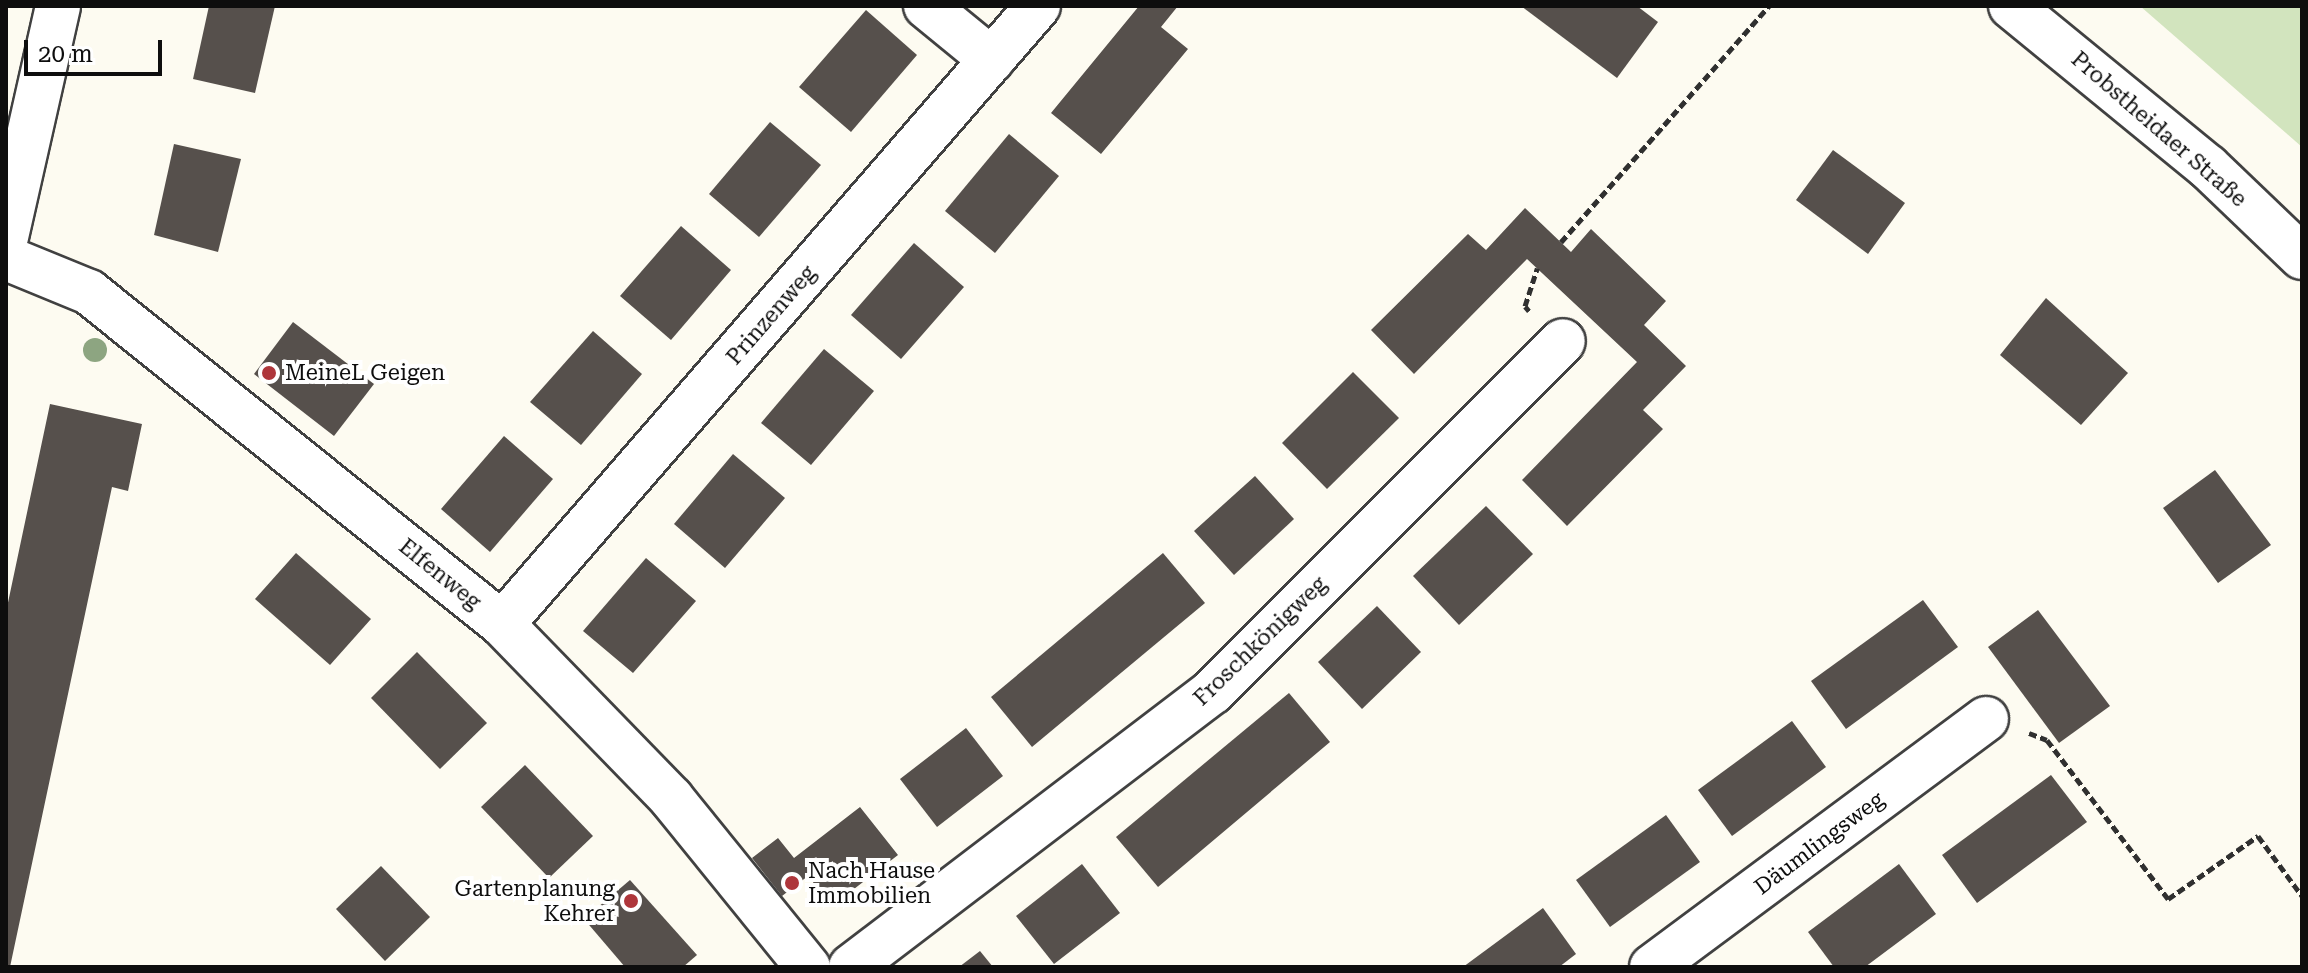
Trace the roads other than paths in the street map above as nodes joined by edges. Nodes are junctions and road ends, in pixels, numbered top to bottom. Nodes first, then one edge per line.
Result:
1 (58, 6) edge
2 (926, 6) edge
3 (1038, 6) edge
4 (2011, 6) edge
5 (992, 60) junction
6 (6, 237) edge
7 (2302, 257) edge
8 (6, 258) edge
9 (1563, 341) dead end
10 (502, 624) junction
11 (1986, 719) road end
12 (808, 967) edge
13 (851, 967) edge
14 (1652, 967) edge

1 - 6 street
2 - 5 street
3 - 5 street, Prinzenweg
4 - 7 street, Probstheidaer Straße
5 - 10 street, Prinzenweg
8 - 10 street, Elfenweg
9 - 13 street, Froschkönigweg
10 - 12 street, Elfenweg
11 - 14 street, Däumlingsweg

